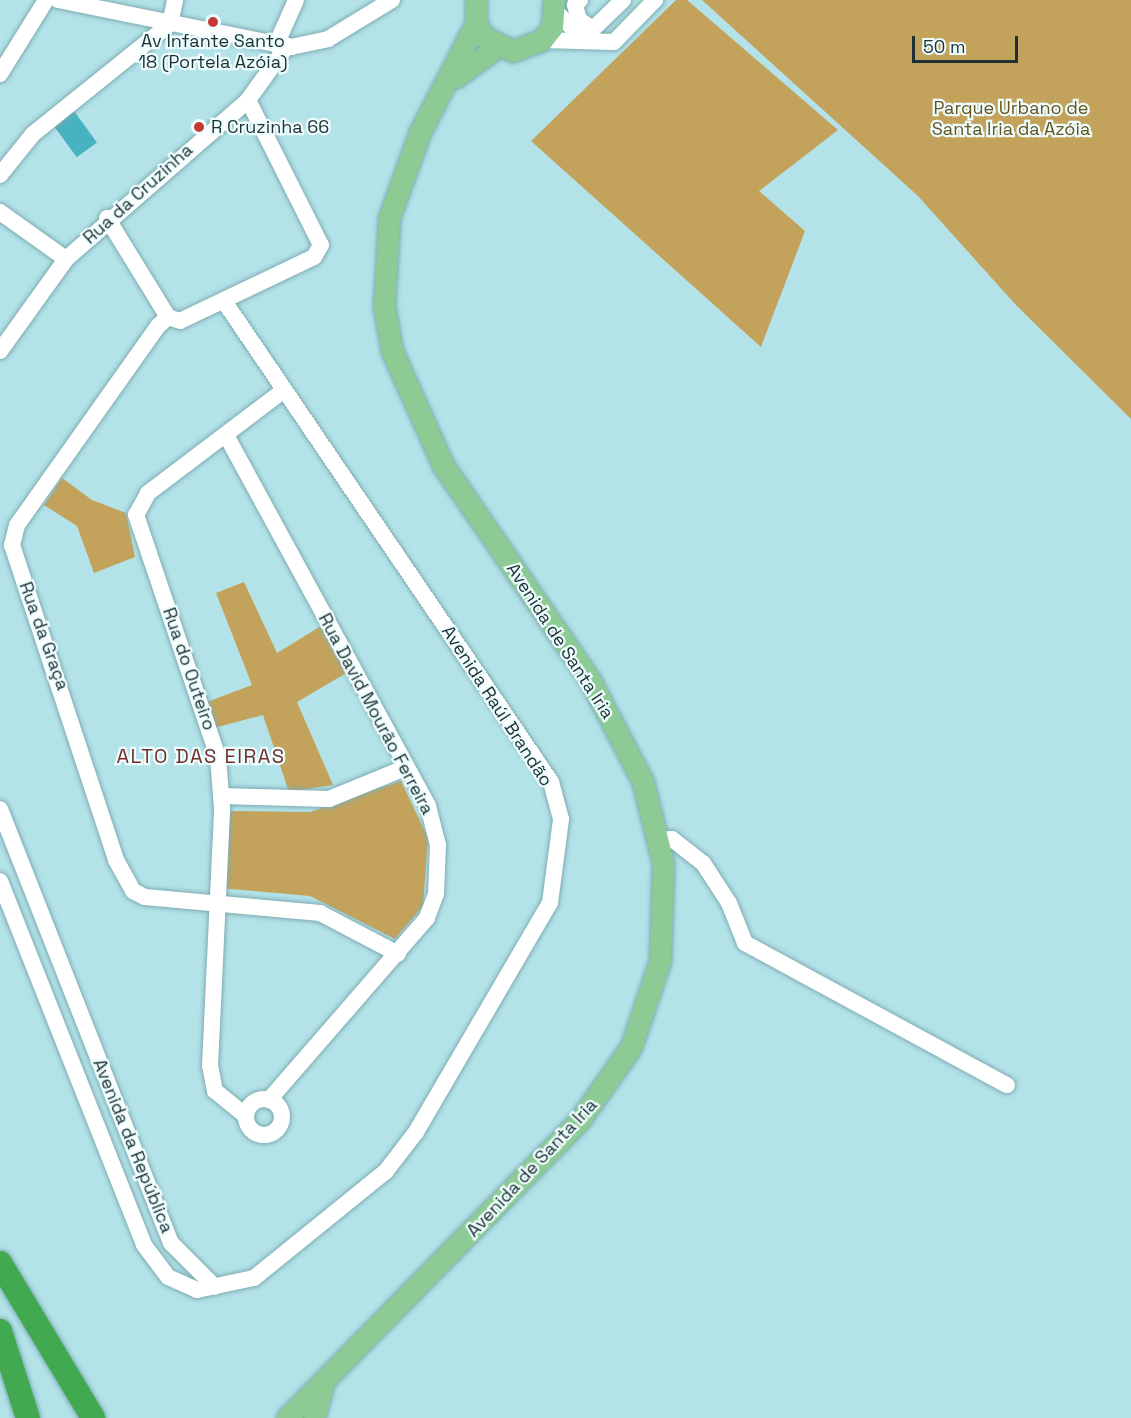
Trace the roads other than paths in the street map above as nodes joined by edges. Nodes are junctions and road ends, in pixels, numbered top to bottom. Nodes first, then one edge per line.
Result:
1 (46, 0) edge
2 (58, 0) edge
3 (175, 0) edge
4 (296, 0) edge
5 (392, 0) edge
6 (580, 0) edge
7 (623, 0) edge
8 (656, 0) edge
9 (555, 6) edge
10 (474, 8) edge
11 (170, 24) junction
12 (542, 40) junction
13 (590, 42) junction
14 (281, 46) junction
15 (497, 47) junction
16 (1, 74) edge
17 (438, 98) junction
18 (248, 100) junction
19 (0, 175) edge
20 (0, 212) edge
21 (107, 218) junction
22 (66, 259) junction
23 (224, 301) junction
24 (168, 317) junction
25 (0, 351) edge
26 (283, 392) junction
27 (226, 435) junction
28 (405, 768) junction
29 (221, 796) junction
30 (0, 809) edge
31 (659, 840) junction
32 (25, 873) junction
33 (0, 882) edge
34 (215, 901) junction
35 (398, 954) junction
36 (1007, 1085) dead end
37 (269, 1100) junction
38 (246, 1116) junction
39 (0, 1263) edge
40 (215, 1287) junction
41 (0, 1331) edge
42 (325, 1378) junction
43 (28, 1418) edge
44 (93, 1418) edge
45 (287, 1418) edge
46 (314, 1418) edge

1 - 16 street
2 - 11 street
3 - 11 street
4 - 14 street, Rua da Cruzinha
5 - 14 street
6 - 7 street
8 - 13 street
9 - 12 main road
9 - 13 street
10 - 15 main road
10 - 17 main road, Avenida de Santa Iria
11 - 14 street
11 - 19 street
12 - 13 street
12 - 15 main road
14 - 18 street, Rua da Cruzinha
15 - 17 main road, Avenida de Santa Iria
17 - 31 main road, Avenida de Santa Iria
18 - 21 street, Rua da Cruzinha
18 - 23 street
20 - 22 street
21 - 22 street, Rua da Cruzinha
21 - 24 street
22 - 25 street, Rua da Cruzinha
23 - 24 street
23 - 26 street, Avenida Raúl Brandão
24 - 34 street, Rua da Graça
26 - 27 street, Rua do Outeiro
26 - 40 street, Avenida Raúl Brandão
27 - 28 street, Rua David Mourão Ferreira
27 - 29 street, Rua do Outeiro
28 - 29 street
28 - 35 street, Rua David Mourão Ferreira
29 - 34 street, Rua do Outeiro
30 - 32 street, Avenida da República
31 - 36 street
31 - 42 main road, Avenida de Santa Iria
32 - 33 street
32 - 40 street, Avenida da República
33 - 40 street, Avenida da República
34 - 35 street, Rua da Graça
34 - 38 street, Rua do Outeiro
35 - 37 street, Rua David Mourão Ferreira
37 - 38 street
37 - 38 street
39 - 44 highway
41 - 43 highway
42 - 45 main road, Avenida de Santa Iria
42 - 46 main road, Avenida de Santa Iria

